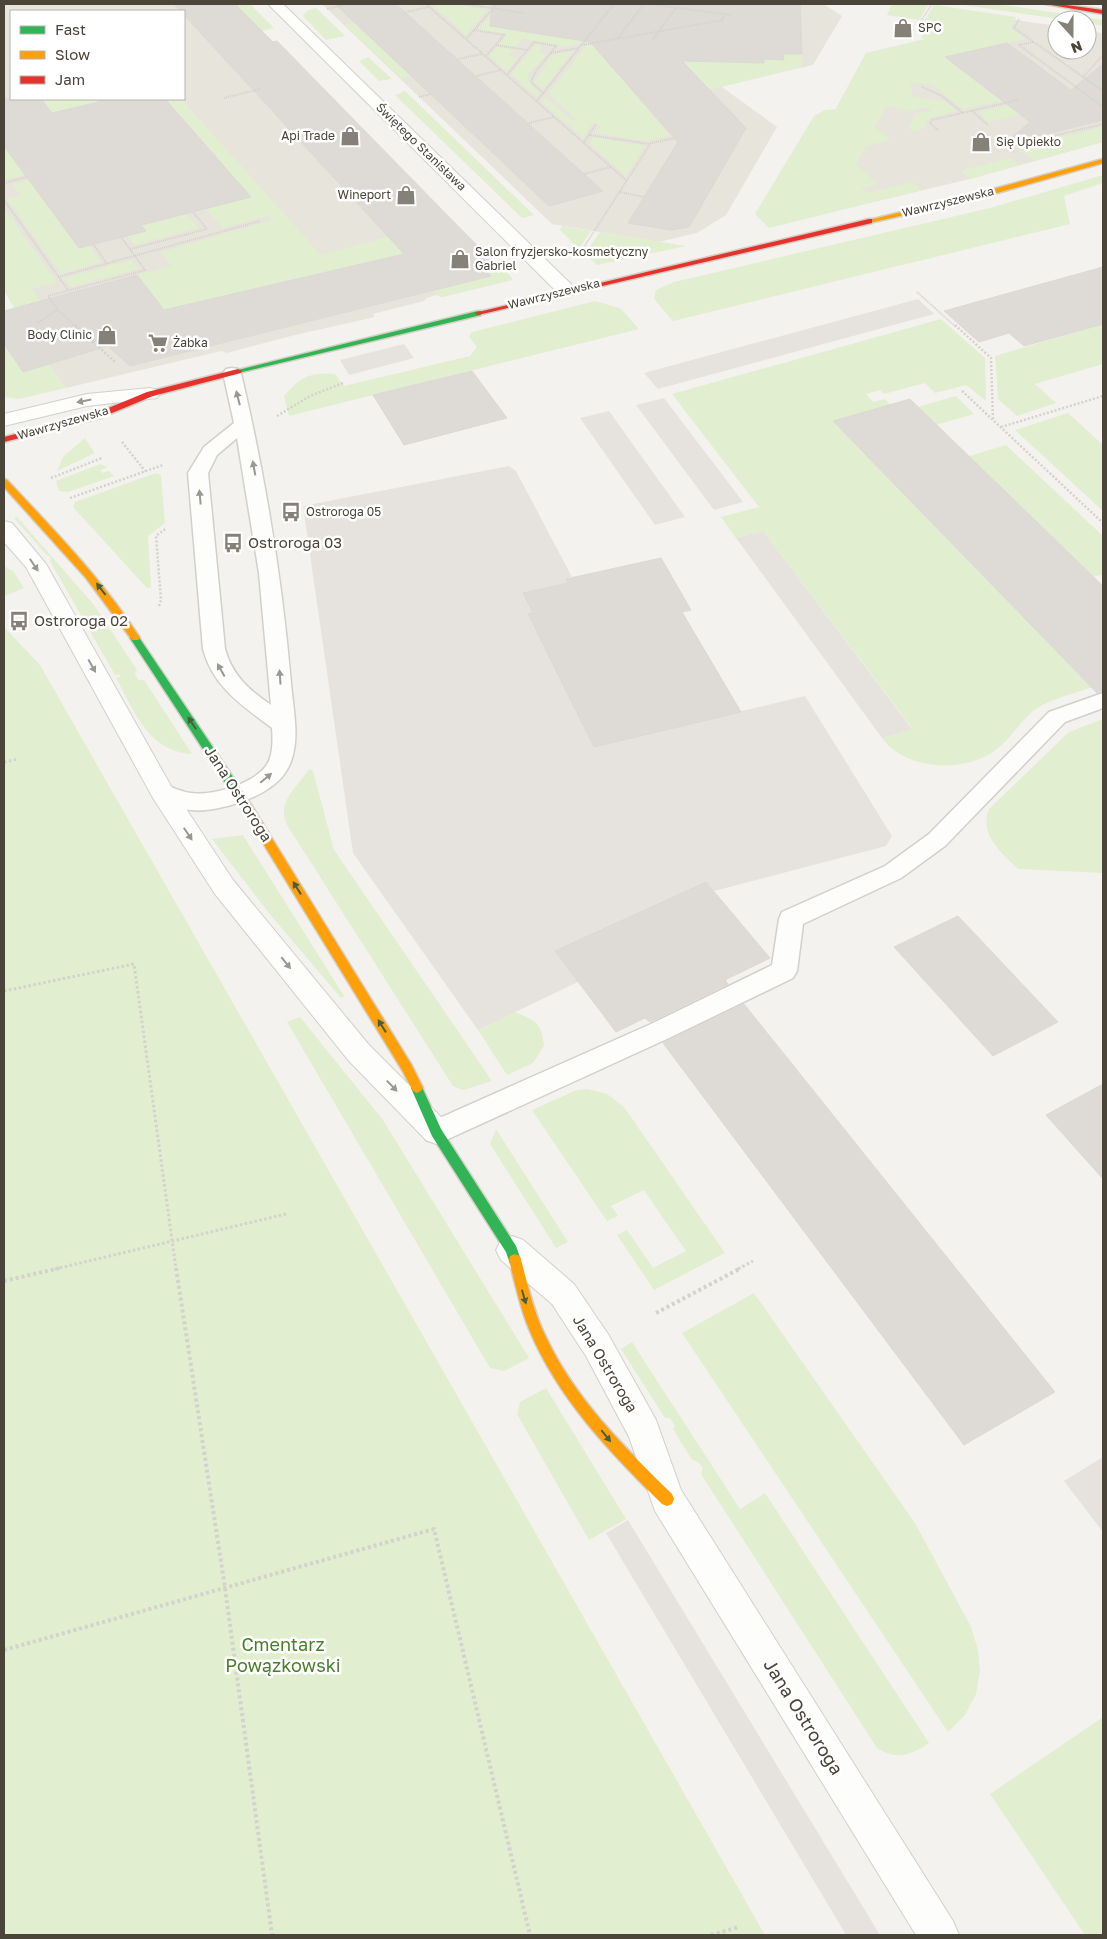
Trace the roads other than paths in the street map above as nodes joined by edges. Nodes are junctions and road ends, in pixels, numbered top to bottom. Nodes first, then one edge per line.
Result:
1 (275, 4) edge
2 (1048, 4) edge
3 (1103, 12) edge
4 (1103, 161) edge
5 (567, 291) junction
6 (232, 373) junction
7 (150, 394) junction
8 (4, 420) edge
9 (244, 424) junction
10 (4, 440) edge
11 (4, 482) edge
12 (4, 528) edge
13 (1103, 700) edge
14 (283, 725) junction
15 (162, 792) junction
16 (238, 793) junction
17 (436, 1132) junction
18 (512, 1250) junction
19 (667, 1499) junction
20 (938, 1935) edge

1 - 5 street, Świętego Stanisława
2 - 3 street
4 - 5 street, Wawrzyszewska
5 - 6 street, Wawrzyszewska
6 - 7 street, Wawrzyszewska
9 -> 6 lane
7 -> 8 street, Wawrzyszewska
7 - 10 street, Wawrzyszewska
14 -> 9 lane
14 -> 9 lane
16 -> 11 street, Jana Ostroroga
12 -> 15 street, Jana Ostroroga
13 - 17 lane
16 -> 14 lane
15 - 16 lane
15 -> 17 street, Jana Ostroroga
17 -> 16 street, Jana Ostroroga
17 - 18 street, Jana Ostroroga
18 - 19 street, Jana Ostroroga
18 -> 19 street, Jana Ostroroga
19 - 20 street, Jana Ostroroga

